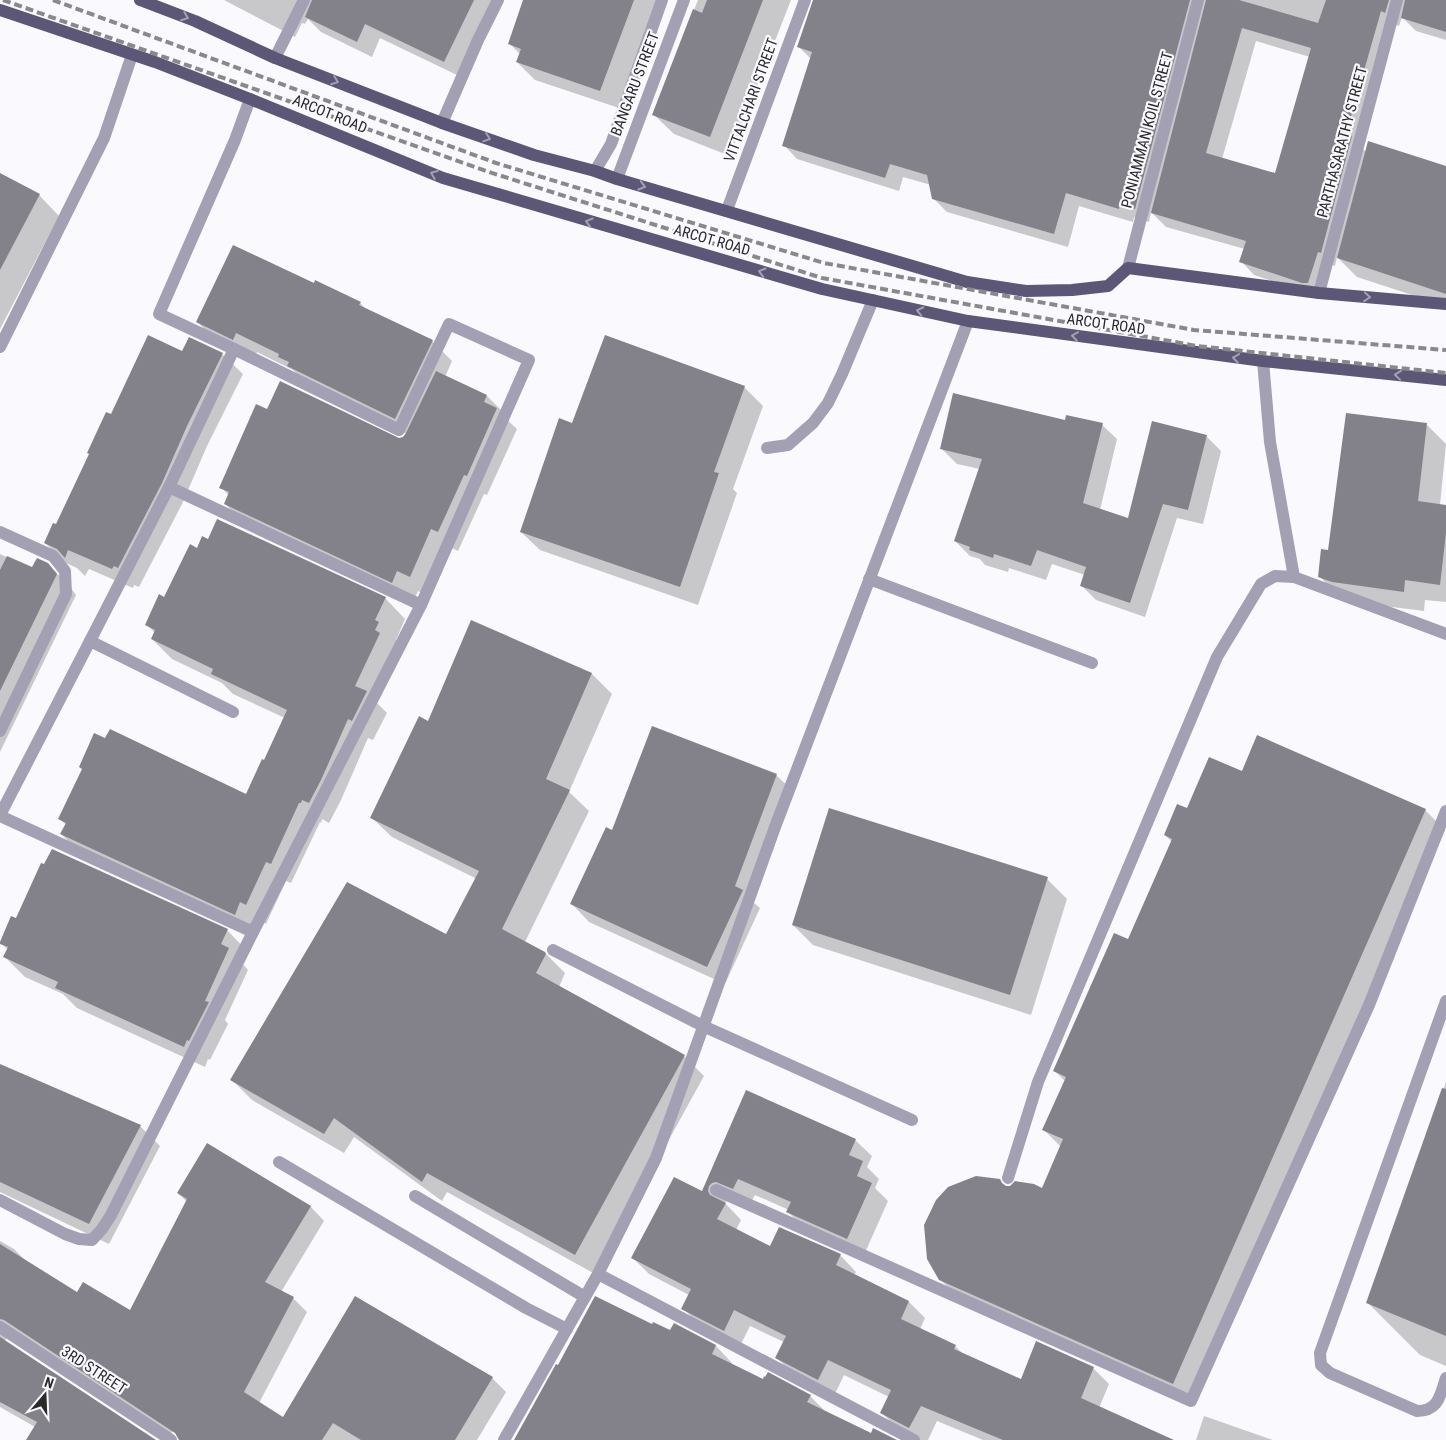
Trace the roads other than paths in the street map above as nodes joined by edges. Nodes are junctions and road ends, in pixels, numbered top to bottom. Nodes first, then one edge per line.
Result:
1 (140, 0) edge
2 (304, 0) edge
3 (498, 0) edge
4 (662, 0) edge
5 (684, 0) edge
6 (805, 0) edge
7 (1198, 0) edge
8 (1397, 0) edge
9 (1, 11) edge
10 (132, 55) junction
11 (276, 58) junction
12 (250, 99) junction
13 (442, 123) junction
14 (595, 171) junction
15 (617, 179) junction
16 (727, 210) junction
17 (1128, 268) junction
18 (1319, 293) junction
19 (873, 300) junction
20 (1446, 304) edge
21 (968, 321) junction
22 (0, 347) edge
23 (234, 349) junction
24 (1263, 362) junction
25 (1446, 380) edge
26 (767, 448) dead end
27 (170, 486) junction
28 (0, 532) edge
29 (1294, 577) junction
30 (870, 579) junction
31 (421, 605) junction
32 (1446, 634) edge
33 (90, 641) junction
34 (1092, 664) dead end
35 (233, 712) dead end
36 (0, 731) edge
37 (1446, 811) edge
38 (0, 816) edge
39 (253, 932) junction
40 (553, 950) dead end
41 (1446, 1001) edge
42 (703, 1026) junction
43 (912, 1120) dead end
44 (279, 1162) dead end
45 (1008, 1178) dead end
46 (716, 1190) dead end
47 (415, 1196) dead end
48 (0, 1200) edge
49 (598, 1274) junction
50 (585, 1297) junction
51 (0, 1328) edge
52 (567, 1329) junction
53 (1446, 1378) edge
54 (171, 1440) edge
55 (504, 1440) edge
56 (914, 1440) edge

1 -> 11 main road, ARCOT ROAD
2 - 11 street
3 - 13 street
4 - 14 street
5 - 15 street, BANGARU STREET
6 - 16 street, VITTALCHARI STREET
7 - 17 street, PONIAMMAN KOIL STREET
8 - 18 street, PARTHASARATHY STREET
9 - 10 main road, ARCOT ROAD
10 - 12 main road, ARCOT ROAD
10 - 22 street
11 -> 13 main road, ARCOT ROAD
19 -> 12 main road, ARCOT ROAD
12 - 23 street
13 -> 14 main road, ARCOT ROAD
14 - 15 main road, ARCOT ROAD
15 -> 16 main road, ARCOT ROAD
16 - 17 main road, ARCOT ROAD
17 - 18 main road
18 -> 20 main road
21 -> 19 main road, ARCOT ROAD
19 - 26 street
24 -> 21 main road, ARCOT ROAD
21 - 30 street
23 - 27 street
23 - 31 street
25 -> 24 main road, ARCOT ROAD
24 - 29 street
27 - 31 street
27 - 33 street
28 - 36 street
29 - 32 street
29 - 45 street
30 - 34 street
30 - 42 street
31 - 39 street
33 - 35 street
33 - 38 street
37 - 46 street
38 - 39 street
39 - 48 street
40 - 42 street
41 - 53 street
42 - 43 street
42 - 49 street
44 - 52 street
47 - 50 street
49 - 50 street
49 - 56 street
50 - 52 street
51 - 54 street, 3RD STREET
52 - 55 street

